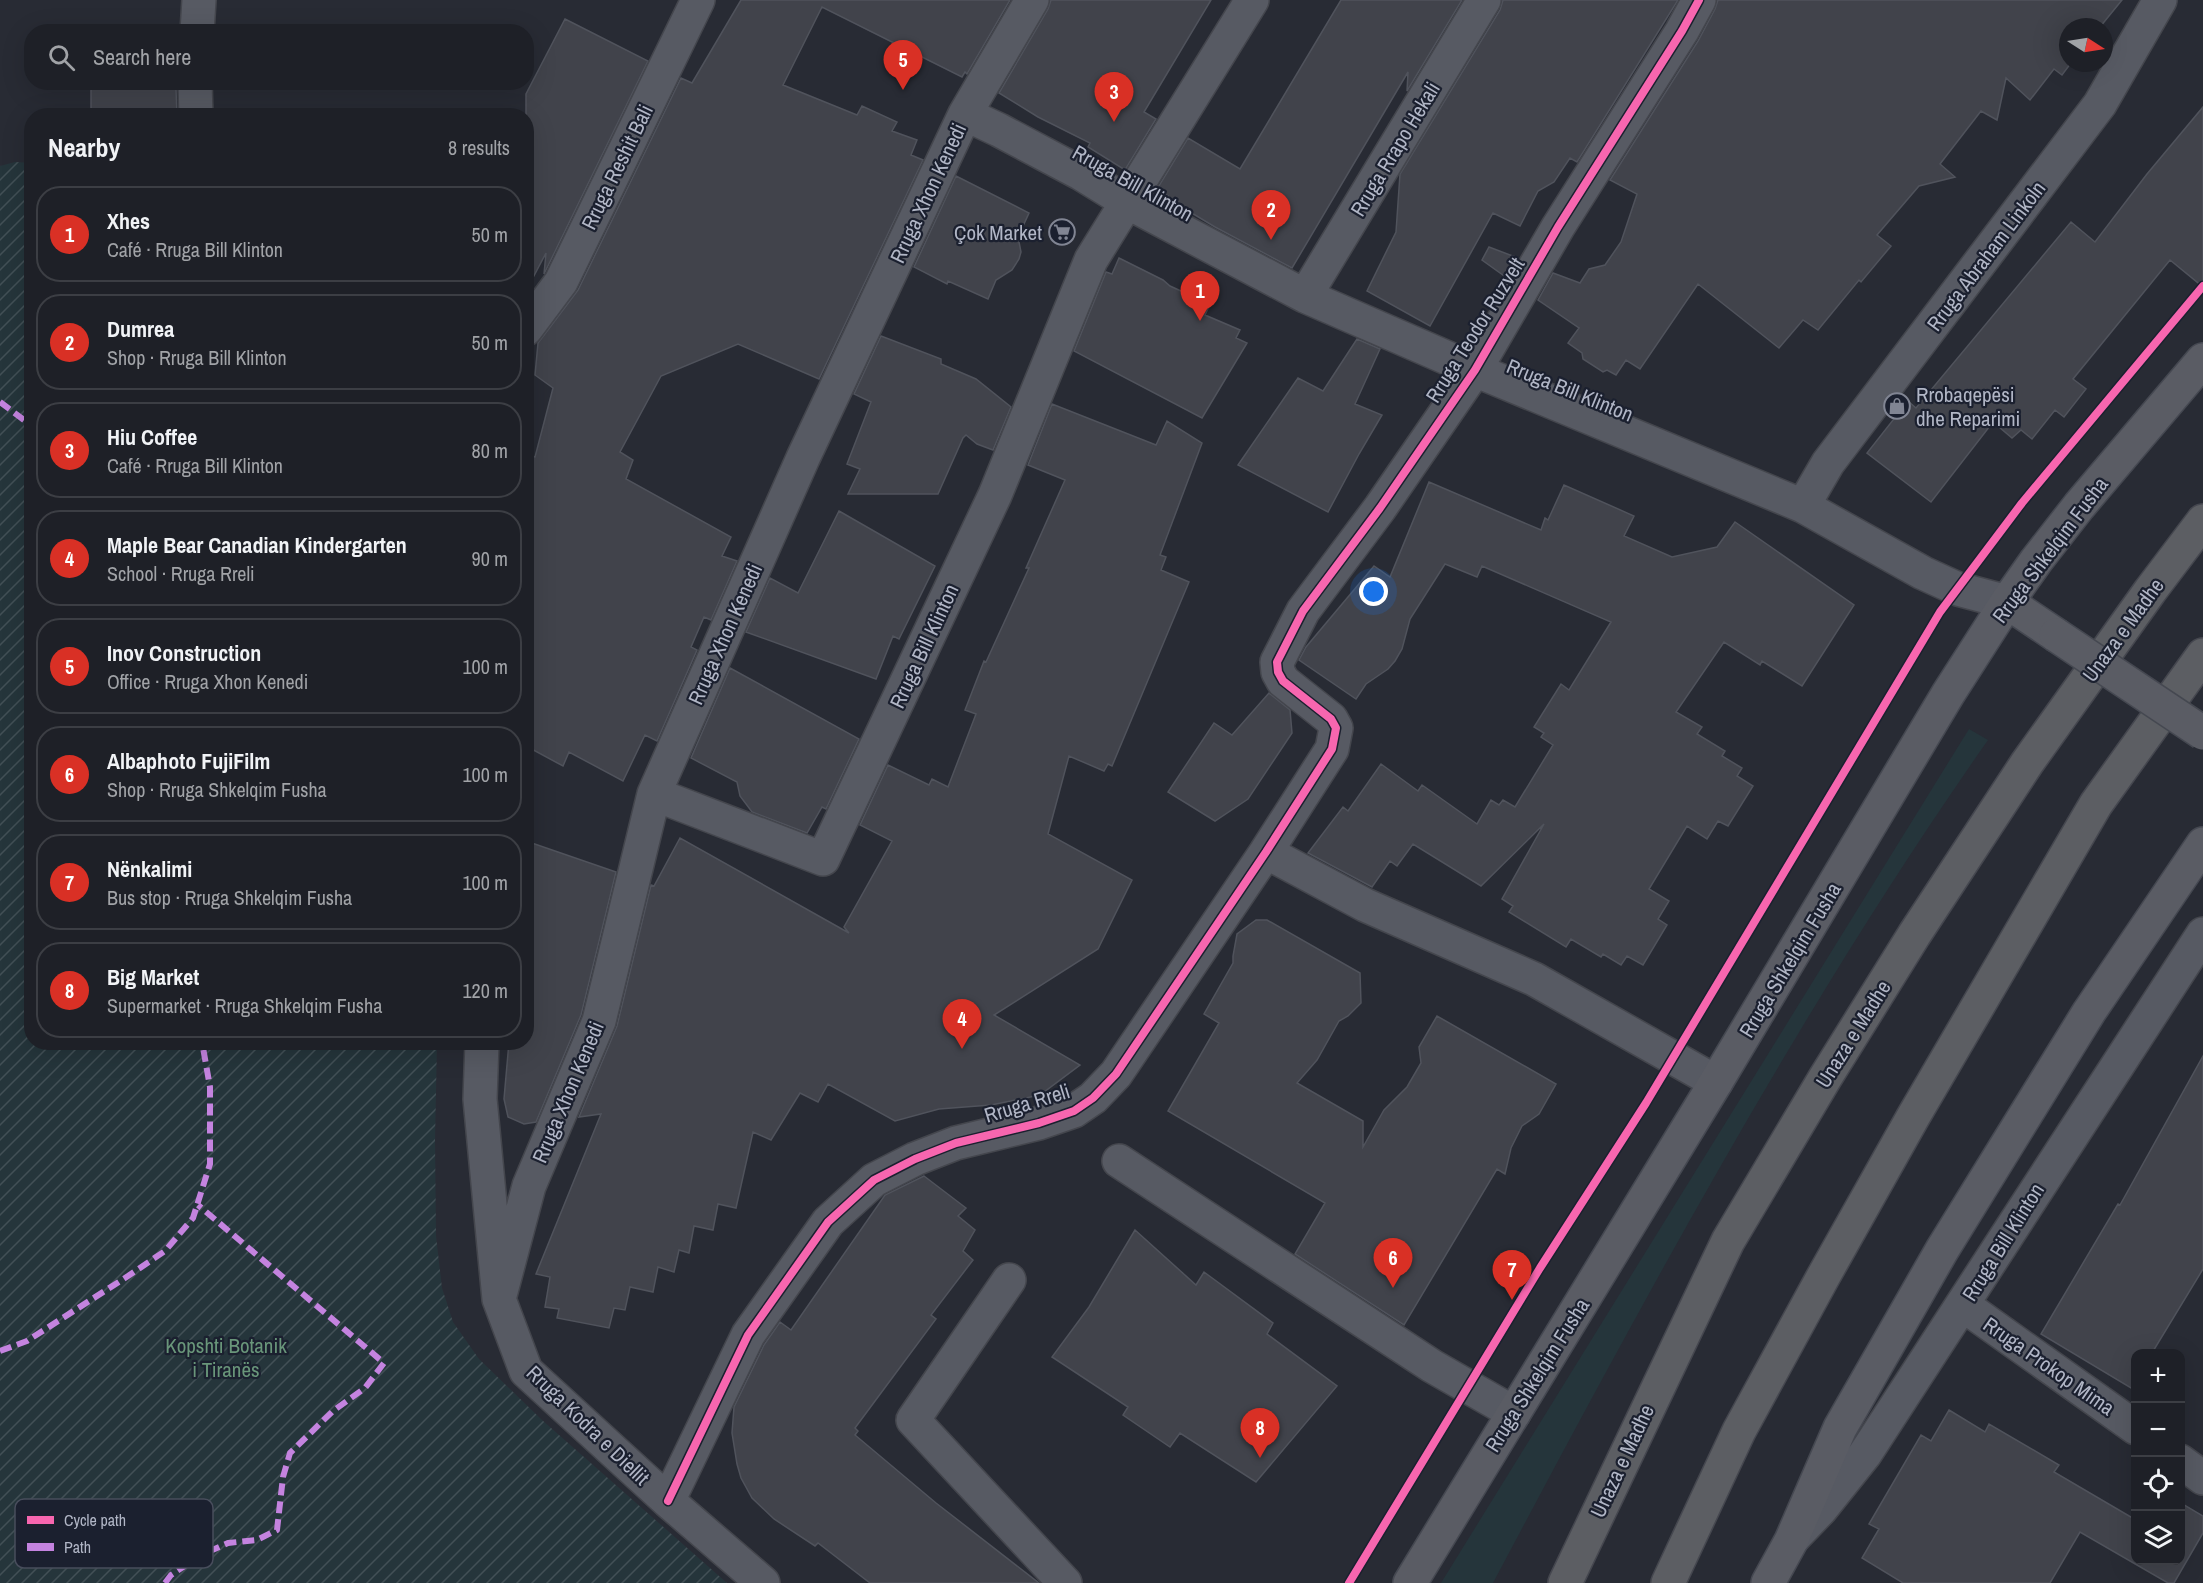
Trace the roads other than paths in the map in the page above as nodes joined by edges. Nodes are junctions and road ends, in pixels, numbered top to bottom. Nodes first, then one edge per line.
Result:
1 (199, 0) edge
2 (698, 0) edge
3 (1032, 0) edge
4 (1252, 0) edge
5 (1484, 0) edge
6 (1699, 0) edge
7 (2160, 0) edge
8 (198, 24) edge
9 (195, 90) edge
10 (196, 108) edge
11 (965, 114) junction
12 (1127, 202) junction
13 (1305, 296) junction
14 (534, 318) edge
15 (2203, 360) edge
16 (1475, 370) junction
17 (1803, 506) junction
18 (2203, 521) edge
19 (2007, 602) junction
20 (2203, 655) edge
21 (1278, 672) joint
22 (2203, 733) edge
23 (654, 794) junction
24 (2203, 844) edge
25 (1266, 852) junction
26 (2203, 934) edge
27 (482, 1050) edge
28 (1716, 1082) junction
29 (1119, 1161) dead end
30 (1009, 1280) dead end
31 (499, 1299) junction
32 (1963, 1305) junction
33 (1514, 1413) junction
34 (2131, 1424) edge
35 (2185, 1464) edge
36 (2203, 1478) edge
37 (668, 1501) junction
38 (1791, 1541) junction
39 (763, 1583) edge
40 (1065, 1583) edge
41 (1410, 1583) edge
42 (1565, 1583) edge
43 (1668, 1583) edge
44 (1768, 1583) edge

1 - 8 street
2 - 14 street, Rruga Reshit Bali
3 - 11 street, Rruga Xhon Kenedi
4 - 12 street, Rruga Bill Klinton
5 - 13 street, Rruga Rrapo Hekali
6 - 16 street, Rruga Teodor Ruzvelt
7 - 17 street, Rruga Abraham Linkoln
9 - 10 street
11 - 12 street, Rruga Bill Klinton
11 - 23 street, Rruga Xhon Kenedi
12 - 13 street, Rruga Bill Klinton
12 - 23 street, Rruga Bill Klinton
13 - 16 street, Rruga Bill Klinton
15 - 19 main road, Rruga Shkelqim Fusha
16 - 17 street, Rruga Bill Klinton
16 - 21 street, Rruga Teodor Ruzvelt
17 - 19 street, Rruga Bill Klinton
18 - 42 highway, Unaza e Madhe
19 - 22 main road, Rruga Bill Klinton, bridge
19 - 28 main road, Rruga Shkelqim Fusha
20 - 43 highway
21 - 25 street, Rruga Rreli
23 - 31 street, Rruga Xhon Kenedi
24 - 38 main road
25 - 28 street
25 - 37 street, Rruga Rreli
26 - 32 street, Rruga Bill Klinton
27 - 31 street, Rruga Kodra e Diellit
28 - 33 main road, Rruga Shkelqim Fusha
29 - 33 street
30 - 40 street
31 - 37 street, Rruga Kodra e Diellit
32 - 34 street, Rruga Prokop Mima
32 - 38 street, Rruga Bill Klinton
33 - 41 main road, Rruga Shkelqim Fusha
35 - 36 street
37 - 39 street, Rruga Kodra e Diellit
38 - 44 main road

